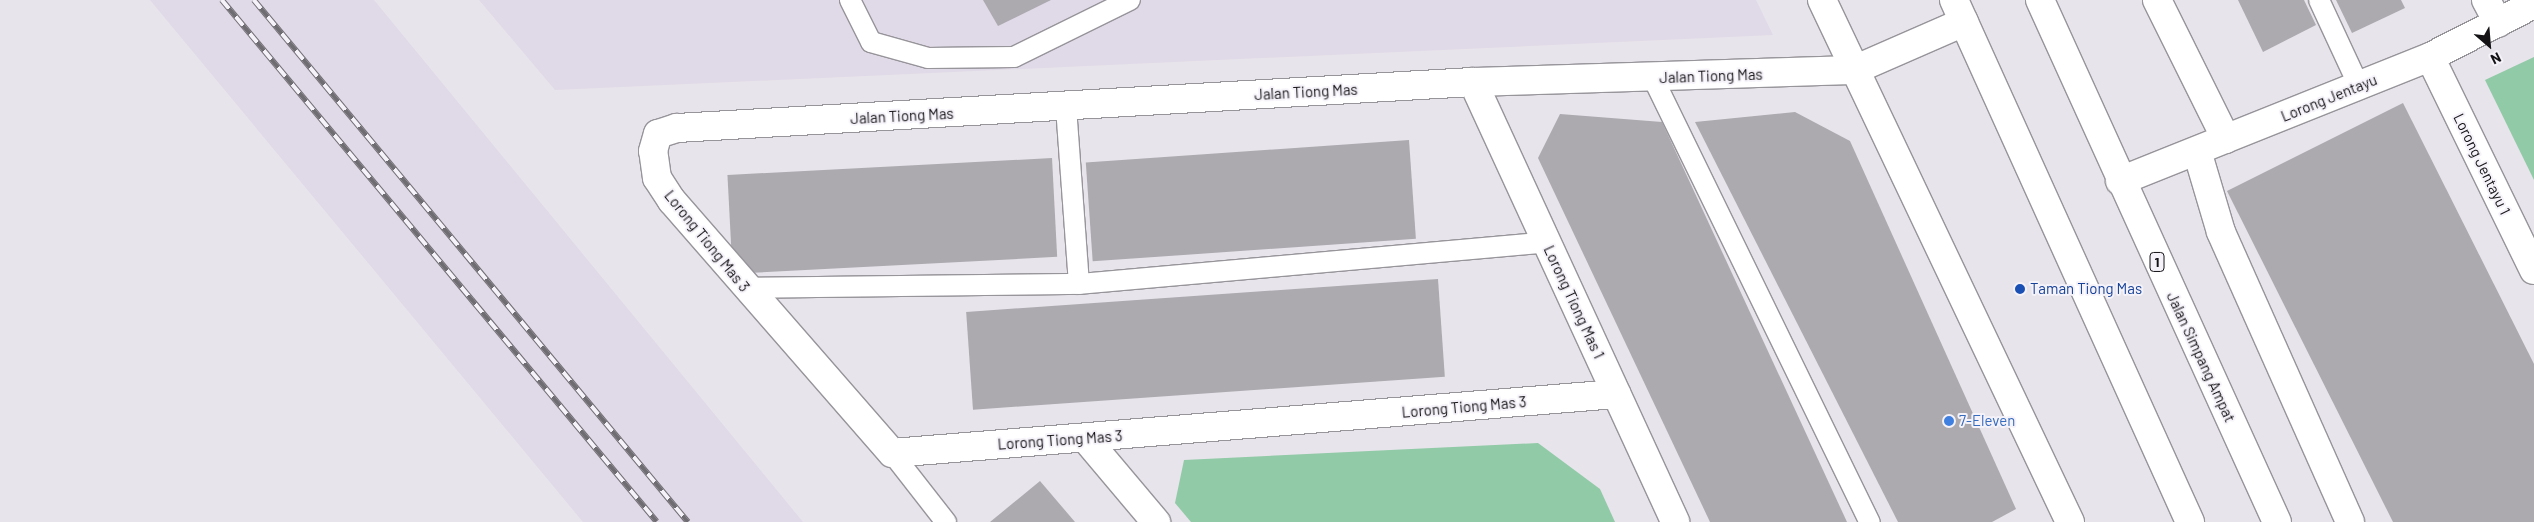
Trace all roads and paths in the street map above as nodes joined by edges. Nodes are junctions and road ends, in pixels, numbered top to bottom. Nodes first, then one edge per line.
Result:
1 (850, 0) edge
2 (1130, 0) edge
3 (1822, 0) edge
4 (2040, 0) edge
5 (2157, 0) edge
6 (2319, 0) edge
7 (2534, 4) edge
8 (1959, 11) edge
9 (2492, 12) edge
10 (2430, 57) junction
11 (1854, 70) junction
12 (1653, 78) junction
13 (1474, 82) junction
14 (2359, 86) junction
15 (1066, 107) junction
16 (2226, 140) junction
17 (652, 151) joint
18 (2197, 151) junction
19 (2120, 181) junction
20 (1546, 242) junction
21 (2534, 270) edge
22 (1078, 284) junction
23 (744, 288) junction
24 (1616, 394) junction
25 (1086, 439) junction
26 (892, 453) junction
27 (2065, 520) edge
28 (2185, 520) edge
29 (946, 522) edge
30 (1156, 522) edge
31 (1675, 522) edge
32 (1870, 522) edge
33 (2277, 522) edge
34 (2350, 522) edge

1 - 2 lane
3 - 11 main road
4 - 19 main road, Jalan Simpang Ampat / 1
5 - 16 main road
6 - 14 lane
7 - 9 main road, Lorong Jentayu
8 - 11 main road, Jalan Tiong Mas
8 - 28 main road
9 - 10 main road, Lorong Jentayu
10 - 14 main road, Lorong Jentayu
10 - 21 main road, Lorong Jentayu 1
11 - 12 main road, Jalan Tiong Mas
11 - 27 main road
12 - 13 main road, Jalan Tiong Mas
12 - 32 lane
13 - 15 main road, Jalan Tiong Mas
13 - 20 main road, Lorong Tiong Mas 1
14 - 16 main road, Lorong Jentayu
15 - 17 main road, Jalan Tiong Mas
15 - 22 lane
16 - 18 main road, Lorong Jentayu
17 - 23 main road, Lorong Tiong Mas 3
18 - 19 main road, Lorong Jentayu
18 - 34 main road
19 - 33 main road, Jalan Simpang Ampat / 1
20 - 22 lane
20 - 24 main road, Lorong Tiong Mas 1
22 - 23 lane
23 - 26 main road, Lorong Tiong Mas 3
24 - 25 main road, Lorong Tiong Mas 3
24 - 31 main road, Lorong Tiong Mas 1
25 - 26 main road, Lorong Tiong Mas 3
25 - 30 main road
26 - 29 lane

